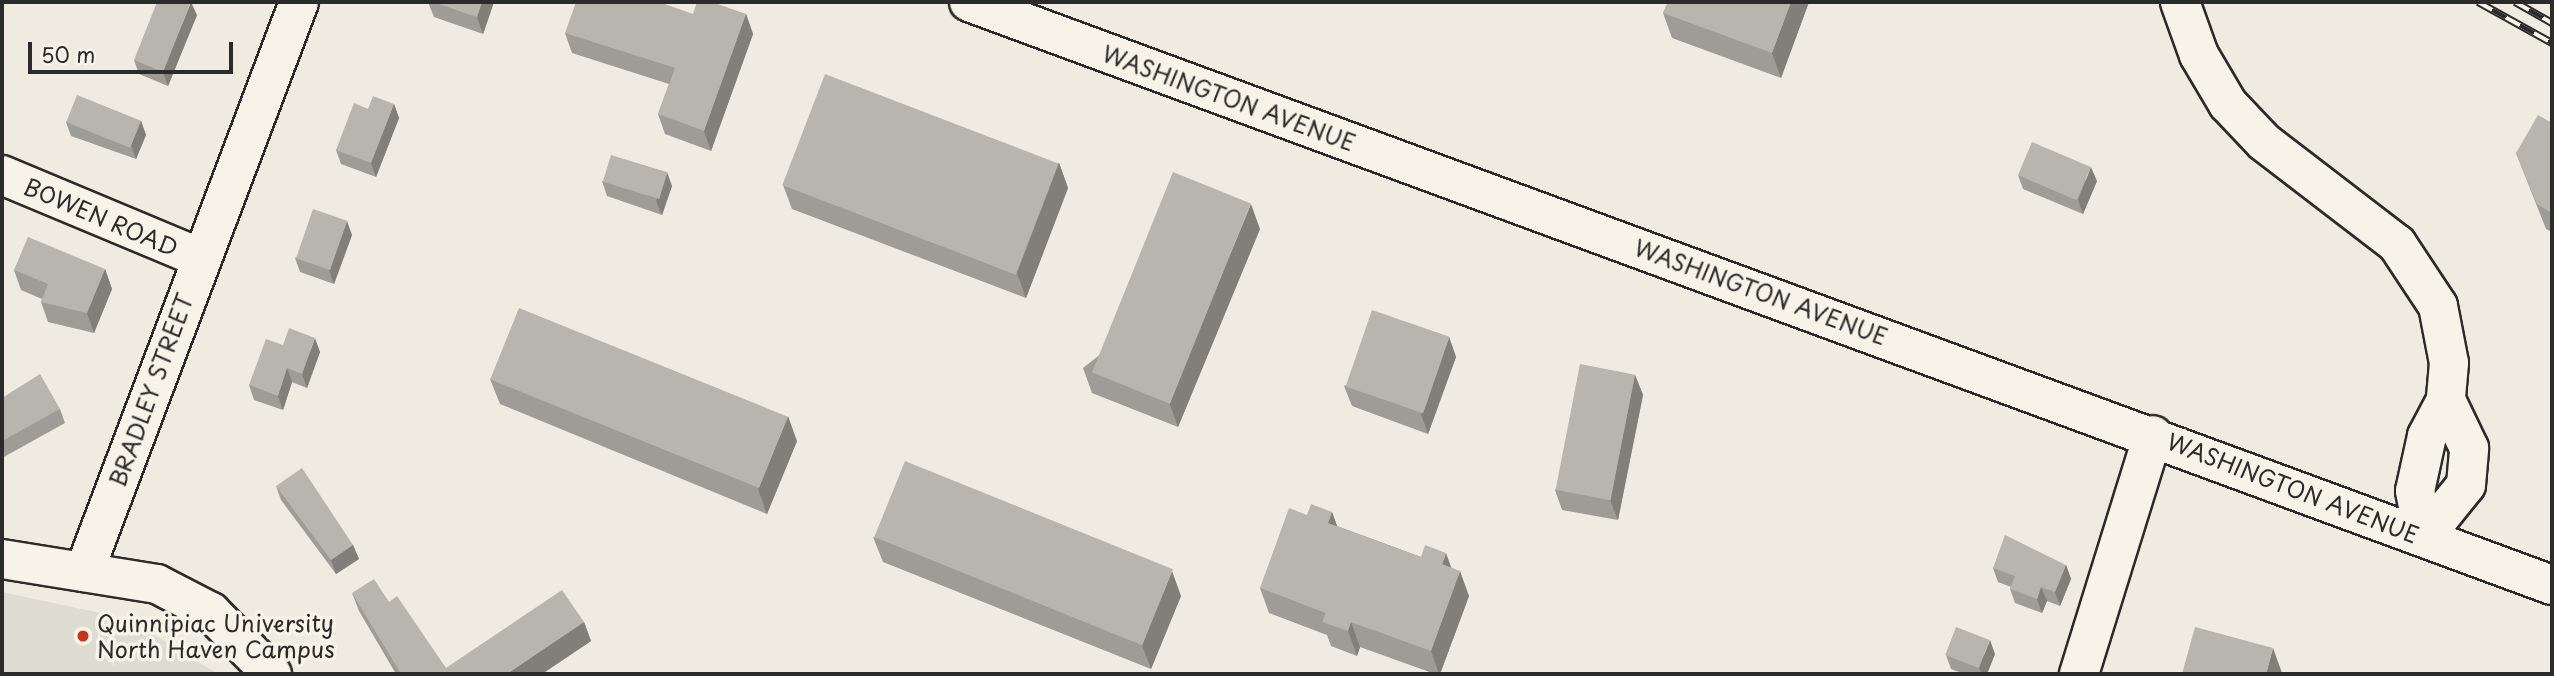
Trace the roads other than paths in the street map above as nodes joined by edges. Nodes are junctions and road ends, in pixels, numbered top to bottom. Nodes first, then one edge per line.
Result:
1 (299, 2) edge
2 (969, 2) edge
3 (2180, 2) edge
4 (2, 175) edge
5 (200, 258) junction
6 (2153, 435) junction
7 (2424, 537) junction
8 (2, 559) edge
9 (84, 572) junction
10 (2552, 584) edge
11 (272, 674) edge
12 (2079, 674) edge

1 - 5 street, BRADLEY STREET
2 - 6 street, WASHINGTON AVENUE
3 - 7 street
4 - 5 street, BOWEN ROAD
5 - 9 street, BRADLEY STREET
6 - 7 street, WASHINGTON AVENUE
6 - 12 street
7 - 10 street, WASHINGTON AVENUE
8 - 9 street
9 - 11 street

